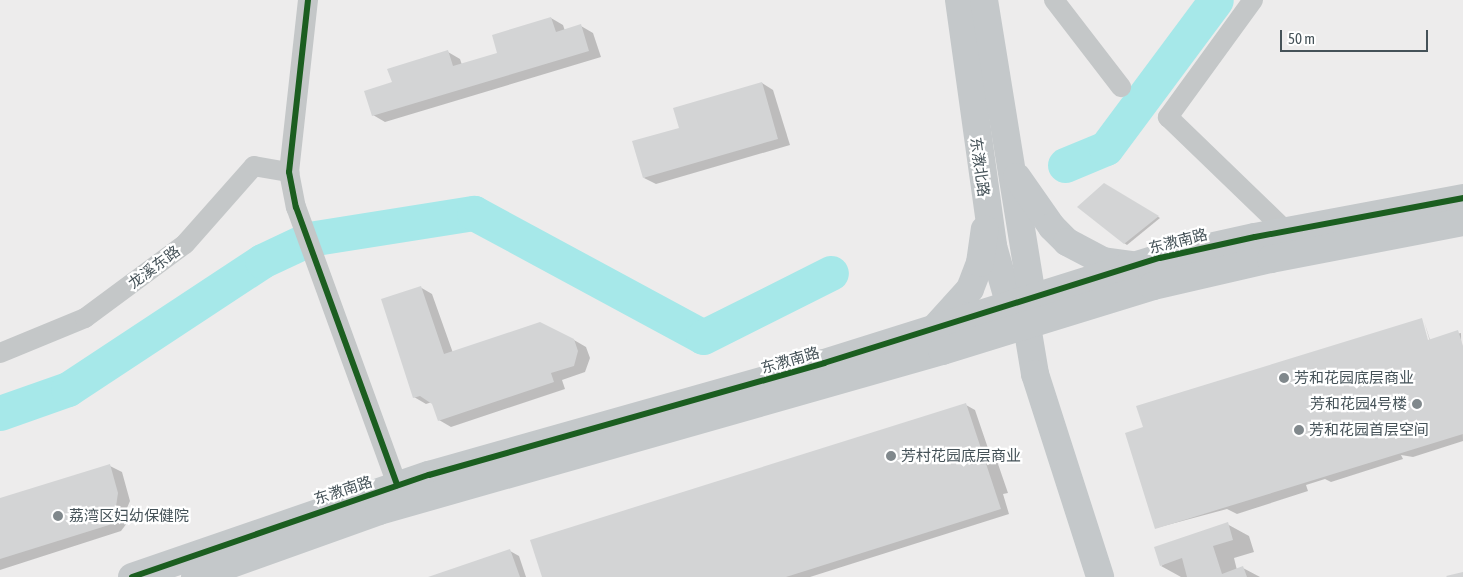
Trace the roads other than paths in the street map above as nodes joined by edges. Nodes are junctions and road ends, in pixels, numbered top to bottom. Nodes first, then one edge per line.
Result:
1 (308, 0) edge
2 (959, 0) edge
3 (984, 0) edge
4 (1054, 0) edge
5 (1253, 0) edge
6 (1120, 87) dead end
7 (1011, 166) junction
8 (289, 172) junction
9 (1463, 198) edge
10 (987, 213) junction
11 (1463, 222) edge
12 (1286, 231) junction
13 (1135, 265) junction
14 (1023, 310) junction
15 (932, 331) junction
16 (0, 353) edge
17 (397, 485) junction
18 (132, 577) edge
19 (195, 577) edge
20 (1100, 577) edge

1 - 8 street
2 - 10 street, 东漖北路
3 - 7 street, 东漖北路
4 - 6 street
5 - 12 street
7 - 13 street
7 - 14 street, 东漖北路
8 - 16 street, 龙溪东路
8 - 17 street
9 - 12 street, 东漖南路
10 - 14 street, 东漖北路
10 - 15 street
11 - 14 street, 东漖南路
12 - 13 street, 东漖南路
13 - 14 street, 东漖南路
14 - 15 street, 东漖南路
14 - 19 street, 东漖南路
14 - 20 street, 东漖北路
15 - 17 street, 东漖南路
17 - 18 street, 东漖南路

